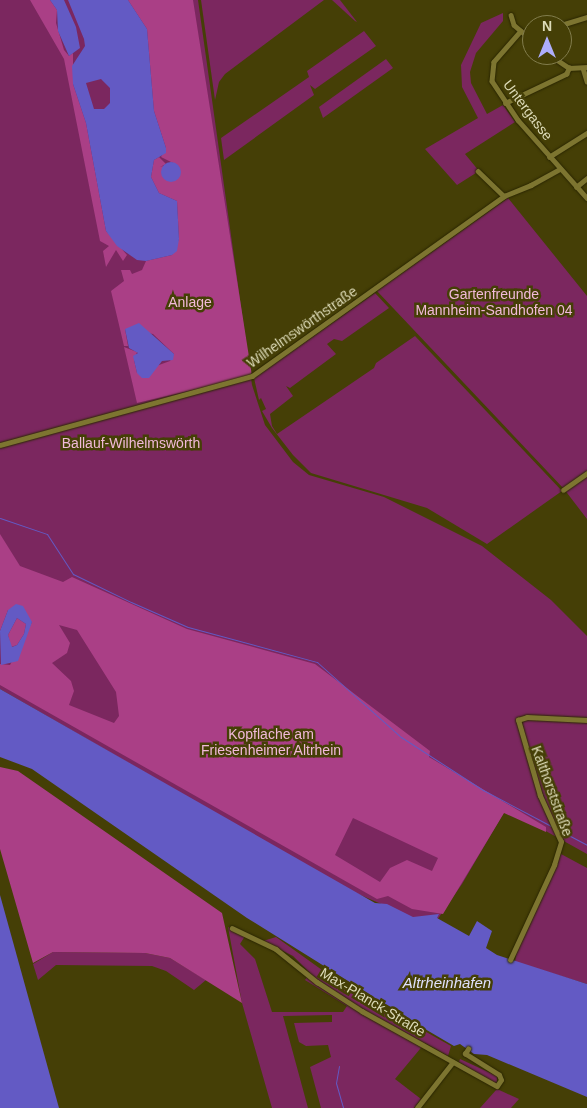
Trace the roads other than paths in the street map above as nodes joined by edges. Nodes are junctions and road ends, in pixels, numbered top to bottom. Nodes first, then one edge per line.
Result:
1 (511, 15) dead end
2 (587, 17) edge
3 (572, 22) edge
4 (521, 31) joint
5 (564, 65) edge
6 (568, 68) junction
7 (585, 68) edge
8 (587, 81) edge
9 (505, 103) junction
10 (587, 133) edge
11 (550, 157) junction
12 (560, 169) junction
13 (478, 171) dead end
14 (587, 178) edge
15 (576, 186) junction
16 (504, 196) junction
17 (587, 198) edge
18 (0, 445) edge
19 (587, 473) edge
20 (563, 490) dead end
21 (587, 720) edge
22 (232, 928) dead end
23 (510, 960) dead end
24 (468, 1049) dead end
25 (453, 1062) junction
26 (417, 1108) edge

1 - 4 street
2 - 3 street
4 - 9 street, Untergasse
5 - 6 street
6 - 7 street
6 - 9 street
7 - 8 street
9 - 11 street, Untergasse
10 - 11 street
11 - 12 street, Untergasse
12 - 15 street, Untergasse
12 - 16 street, Wilhelmswörthstraße
13 - 16 street
14 - 15 street
15 - 17 street, Untergasse
16 - 18 street, Wilhelmswörthstraße
19 - 20 street
21 - 23 street, Kalthorststraße
22 - 25 street, Max-Planck-Straße
24 - 25 street, Max-Planck-Straße
25 - 26 street

